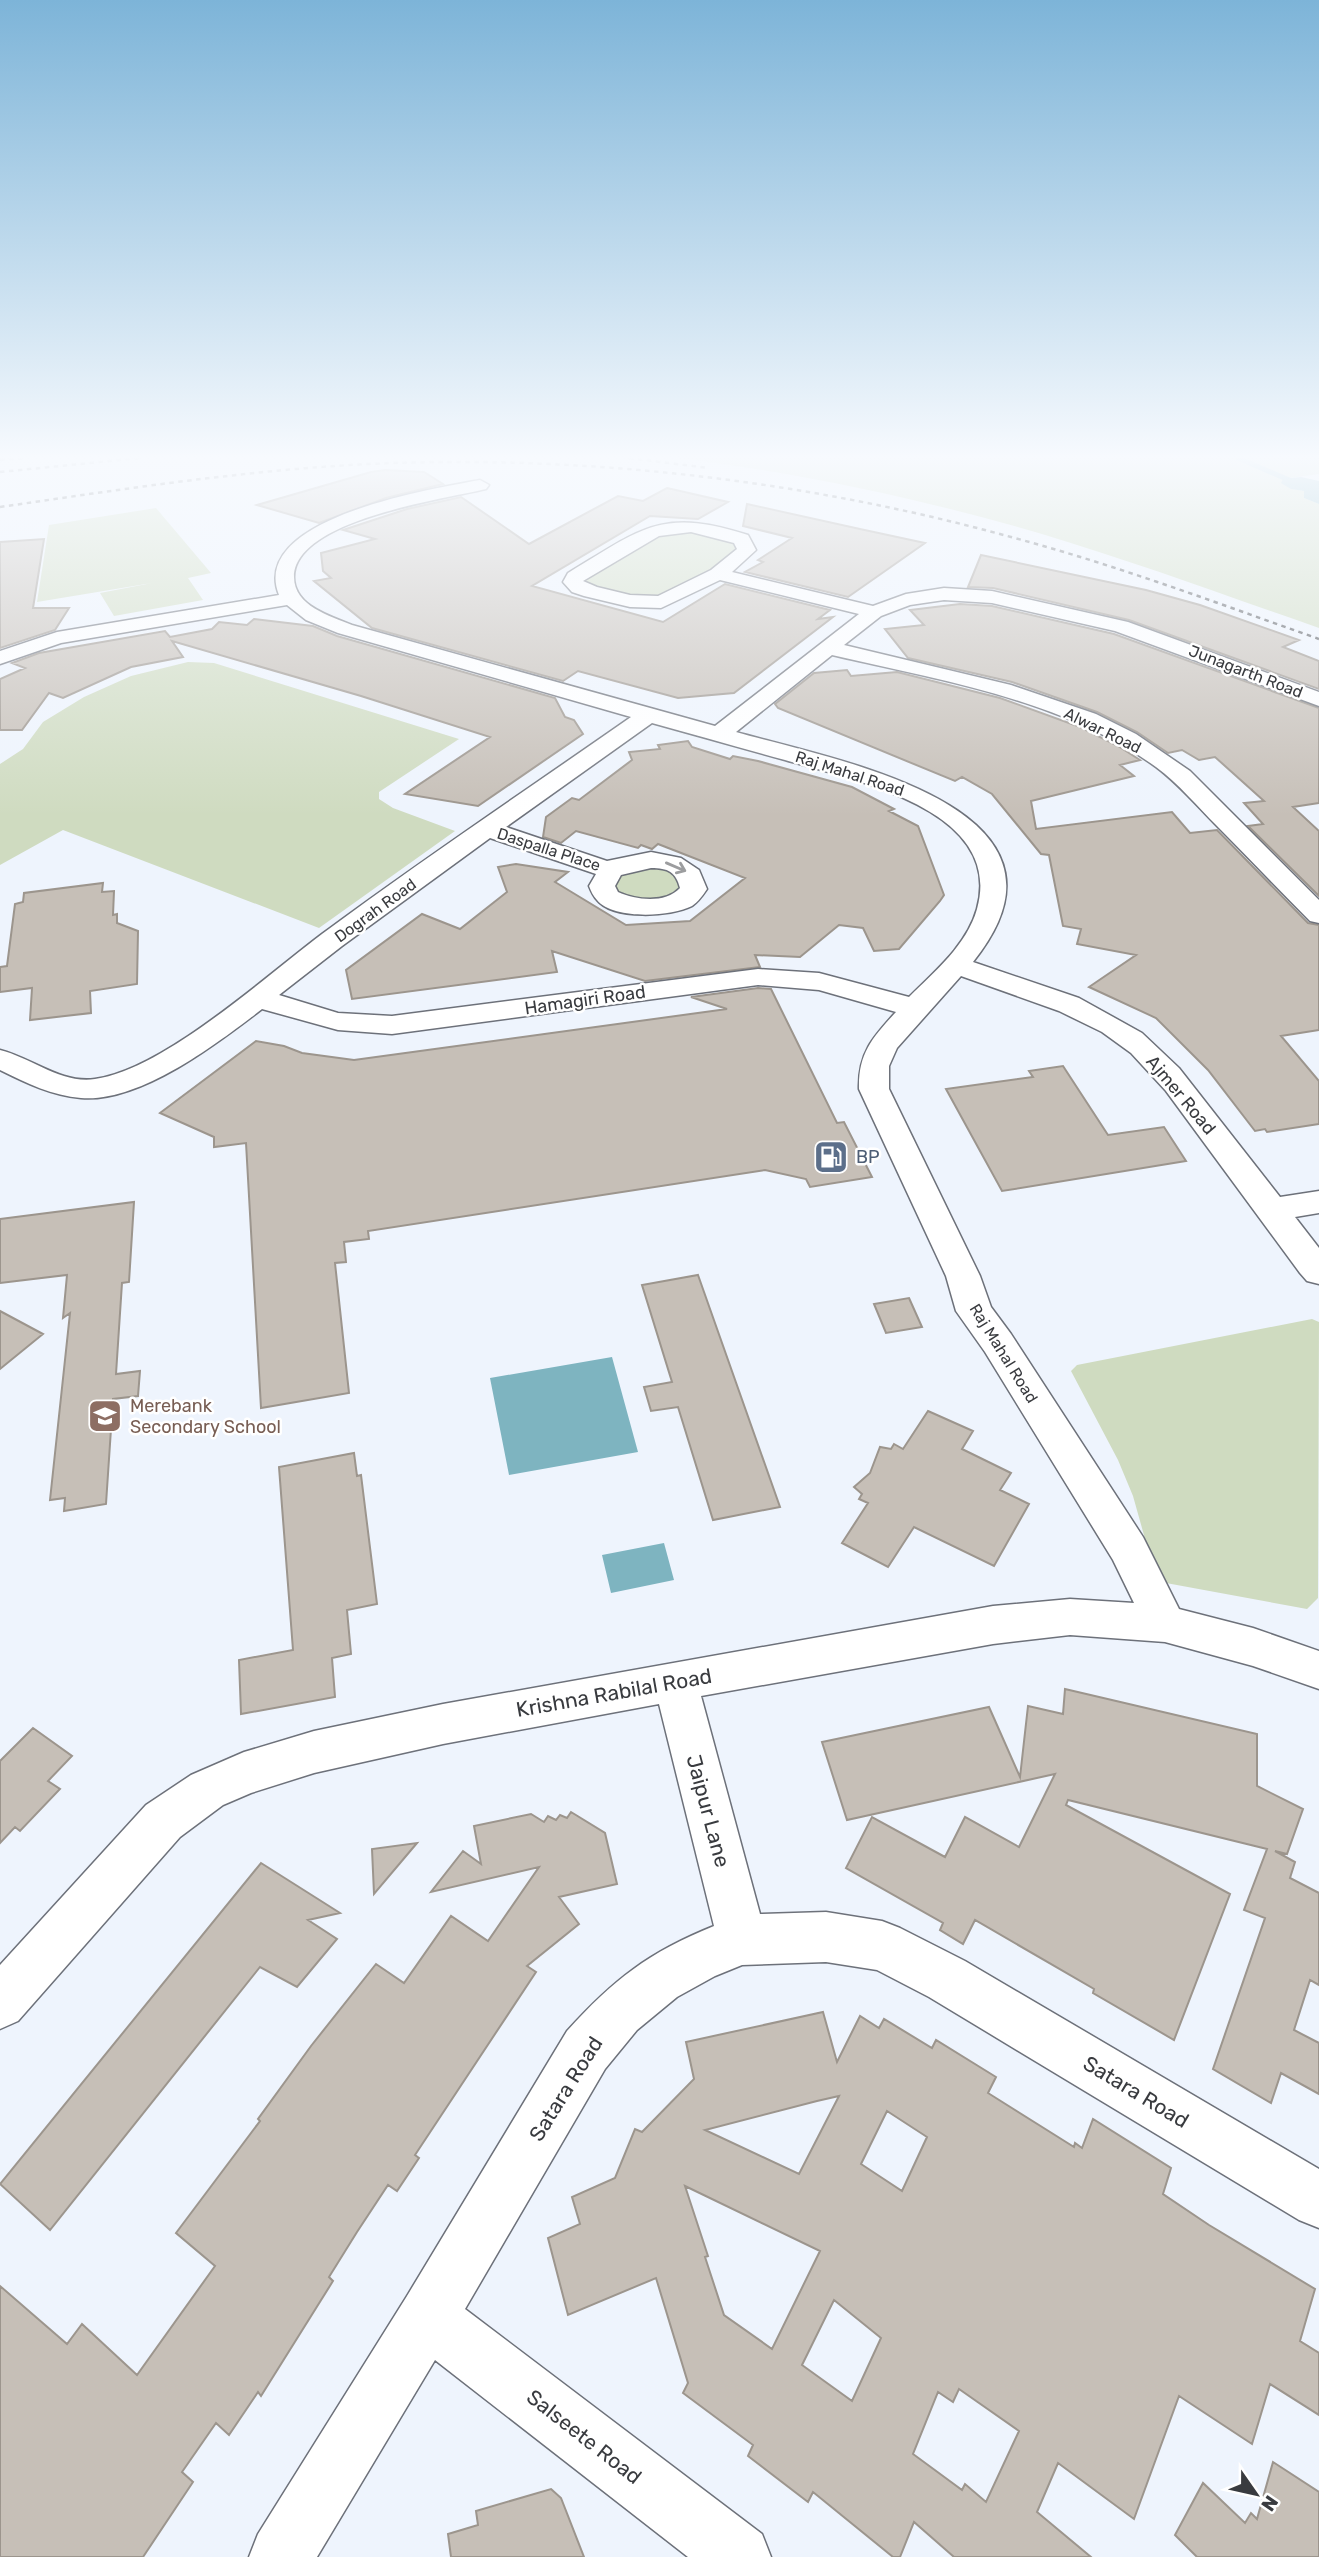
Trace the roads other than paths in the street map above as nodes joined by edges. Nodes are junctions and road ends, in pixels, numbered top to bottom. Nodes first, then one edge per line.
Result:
1 (283, 577) edge
2 (575, 577) edge
3 (712, 577) edge
4 (732, 577) edge
5 (290, 599) junction
6 (874, 612) junction
7 (829, 648) junction
8 (0, 658) edge
9 (1319, 699) edge
10 (648, 715) junction
11 (719, 734) junction
12 (488, 829) junction
13 (611, 870) dead end
14 (1319, 915) edge
15 (955, 965) junction
16 (257, 998) junction
17 (913, 1008) junction
18 (0, 1059) edge
19 (1319, 1202) edge
20 (1272, 1209) junction
21 (1319, 1272) edge
22 (1165, 1624) junction
23 (1319, 1670) edge
24 (675, 1682) junction
25 (742, 1940) junction
26 (0, 2003) edge
27 (1319, 2200) edge
28 (428, 2317) junction
29 (281, 2557) edge
30 (740, 2557) edge

1 - 5 street
2 - 3 street
4 - 6 street
5 - 8 street
5 - 10 street, Raj Mahal Road
6 - 7 street, Junagarth Road
6 - 9 street, Junagarth Road
7 - 11 street, Junagarth Road
7 - 14 street, Alwar Road
10 - 11 street, Raj Mahal Road
10 - 12 street, Dograh Road
11 - 15 street, Raj Mahal Road
12 - 13 street, Daspalla Place
12 - 16 street, Dograh Road
15 - 17 street, Raj Mahal Road
15 - 20 street, Ajmer Road
16 - 17 street, Hamagiri Road
16 - 18 street, Dograh Road
17 - 22 street, Raj Mahal Road
19 - 20 street
20 - 21 street, Ajmer Road
22 - 23 street, Krishna Rabilal Road
22 - 24 street, Krishna Rabilal Road
24 - 25 street, Jaipur Lane
24 - 26 street, Krishna Rabilal Road
25 - 27 street, Satara Road
25 - 28 street, Satara Road
28 - 29 street, Satara Road
28 - 30 street, Salseete Road

